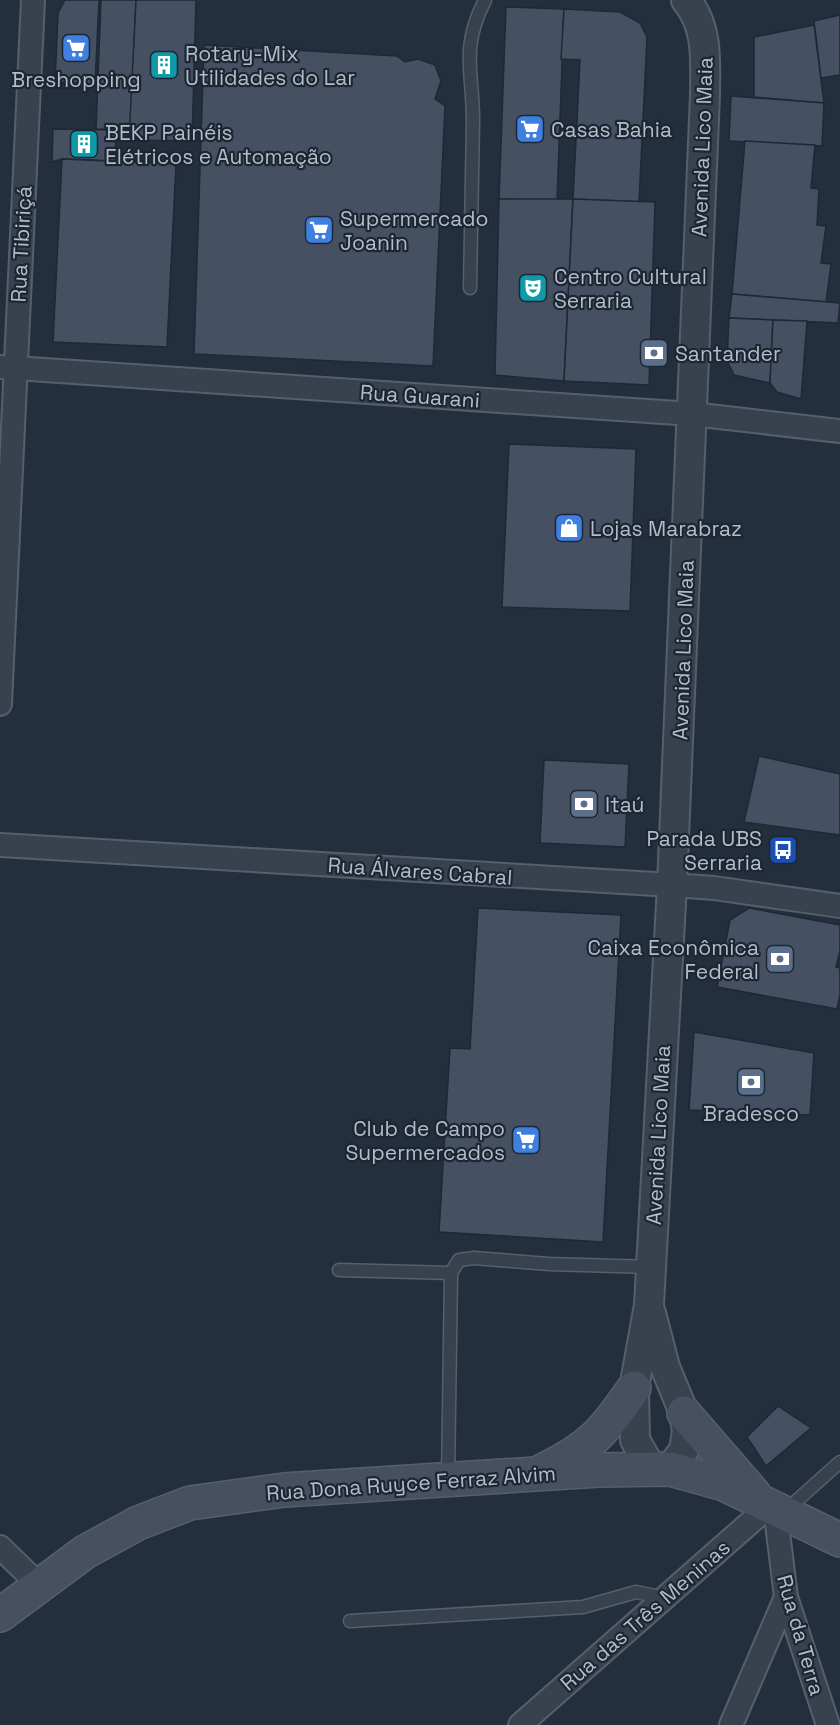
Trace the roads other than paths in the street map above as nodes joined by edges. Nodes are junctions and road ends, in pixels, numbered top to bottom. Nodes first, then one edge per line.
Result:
1 (33, 0) edge
2 (485, 0) edge
3 (686, 0) edge
4 (470, 288) dead end
5 (8, 367) edge
6 (692, 414) junction
7 (840, 431) edge
8 (0, 704) edge
9 (0, 845) edge
10 (672, 885) junction
11 (840, 906) edge
12 (651, 1267) junction
13 (339, 1270) dead end
14 (451, 1273) junction
15 (649, 1305) junction
16 (634, 1388) junction
17 (684, 1413) junction
18 (840, 1462) edge
19 (660, 1468) junction
20 (534, 1475) junction
21 (448, 1480) junction
22 (772, 1507) junction
23 (840, 1540) edge
24 (0, 1547) edge
25 (39, 1585) junction
26 (786, 1597) junction
27 (665, 1598) junction
28 (0, 1616) edge
29 (350, 1621) dead end
30 (520, 1725) edge
31 (731, 1725) edge
32 (828, 1725) edge

1 - 5 street, Rua Tibiriçá
2 - 4 lane
3 - 6 street, Avenida Lico Maia
5 - 6 street, Rua Guarani
5 - 8 street, Rua Tibiriçá
6 - 7 street, Rua Guarani
6 - 10 street, Avenida Lico Maia
9 - 10 street, Rua Álvares Cabral
10 - 11 street, Rua Álvares Cabral
10 - 12 street, Avenida Lico Maia
12 - 14 lane
12 - 15 street, Avenida Lico Maia
13 - 14 lane
14 - 21 lane
15 - 16 street, Avenida Lico Maia
15 - 17 street, Avenida Lico Maia
16 - 19 street, Avenida Lico Maia
16 - 20 main road
17 - 19 street, Avenida Lico Maia
17 - 22 main road
18 - 22 lane
19 - 20 main road, Rua Dona Ruyce Ferraz Alvim
19 - 22 main road, Rua Dona Ruyce Ferraz Alvim
20 - 21 main road, Rua Dona Ruyce Ferraz Alvim
21 - 25 main road, Rua Dona Ruyce Ferraz Alvim
22 - 23 main road, Rua Dona Ruyce Ferraz Alvim
22 - 26 street, Rua da Terra
22 - 27 street, Rua das Três Meninas
24 - 25 street
25 - 28 main road, Rua Dona Ruyce Ferraz Alvim
26 - 31 street
26 - 32 street, Rua da Terra
27 - 29 lane
27 - 30 street, Rua das Três Meninas

